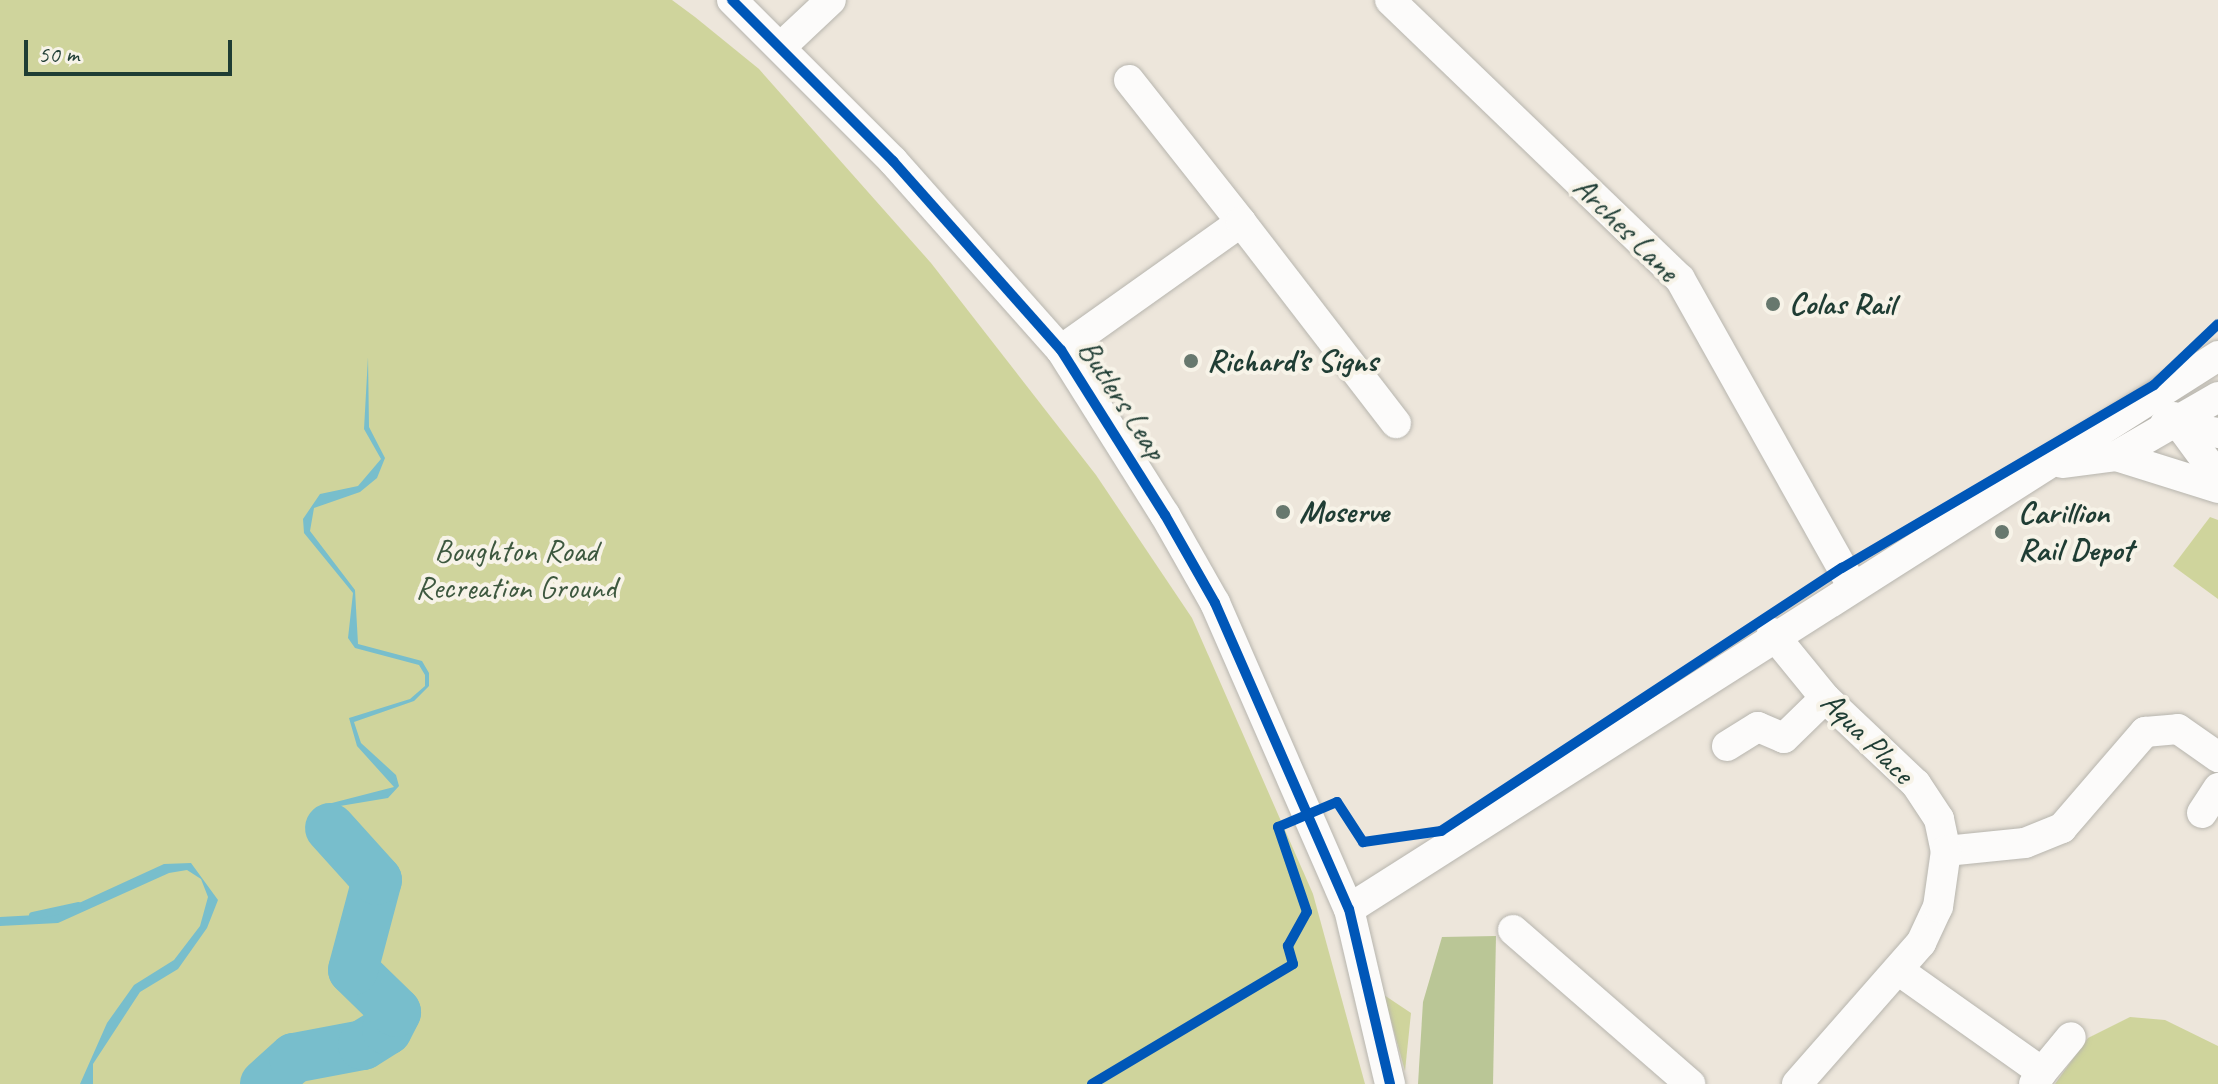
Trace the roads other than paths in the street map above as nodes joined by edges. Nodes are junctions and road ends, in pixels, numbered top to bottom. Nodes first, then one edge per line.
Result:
1 (732, 0) edge
2 (831, 0) edge
3 (1390, 0) edge
4 (782, 46) junction
5 (1129, 80) dead end
6 (1241, 222) junction
7 (1061, 350) junction
8 (2218, 356) edge
9 (2170, 392) junction
10 (2218, 397) edge
11 (1396, 423) dead end
12 (2176, 423) junction
13 (2218, 433) edge
14 (2114, 442) junction
15 (2218, 477) edge
16 (2218, 488) edge
17 (1852, 585) junction
18 (1772, 633) junction
19 (1825, 698) junction
20 (1727, 746) dead end
21 (2218, 757) edge
22 (1946, 851) junction
23 (1349, 909) junction
24 (1513, 930) dead end
25 (1898, 970) junction
26 (2071, 1037) dead end
27 (2037, 1080) edge
28 (1390, 1084) edge
29 (1690, 1084) edge
30 (1797, 1084) edge

1 - 4 street, Butlers Leap
2 - 4 street
3 - 17 street, Arches Lane
4 - 7 street, Butlers Leap
5 - 6 street
6 - 7 street
6 - 11 street
7 - 23 street, Butlers Leap
8 - 9 street
9 - 12 street
9 - 14 street
10 - 12 street
12 - 13 street
12 - 14 street
12 - 15 street
14 - 16 street
14 - 17 street
17 - 18 street
18 - 19 street, Aqua Place
18 - 23 street
19 - 20 street
19 - 22 street, Aqua Place
21 - 22 street
22 - 25 street, Aqua Place
23 - 28 street, Butlers Leap
24 - 29 street
25 - 27 street
25 - 30 street, Aqua Place
26 - 27 street

